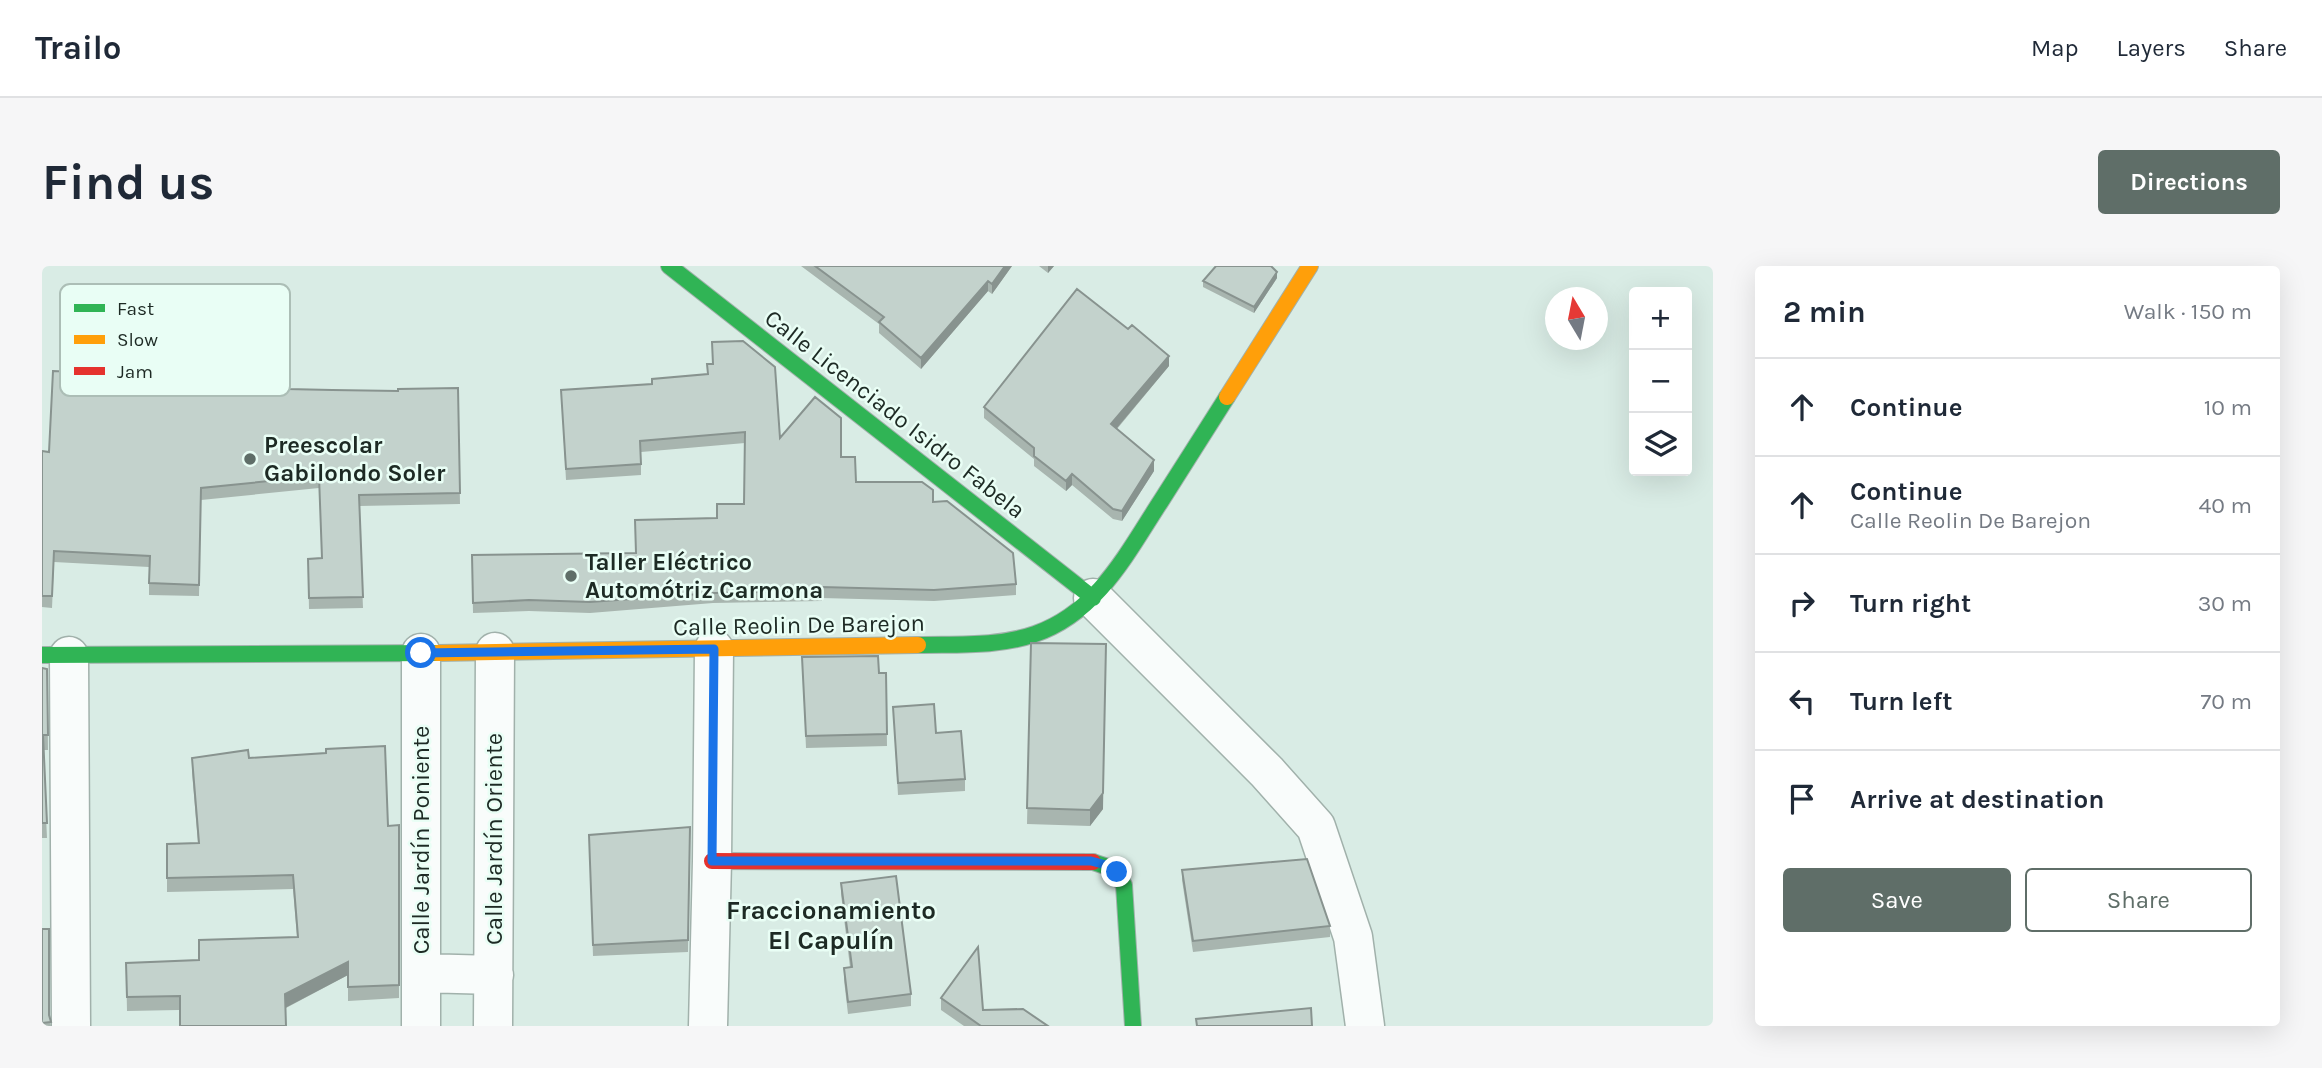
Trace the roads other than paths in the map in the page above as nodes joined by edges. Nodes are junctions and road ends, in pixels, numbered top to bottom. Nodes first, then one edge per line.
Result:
1 (669, 266) edge
2 (1303, 269) edge
3 (1093, 598) junction
4 (714, 649) junction
5 (495, 652) junction
6 (421, 653) junction
7 (56, 655) edge
8 (712, 861) junction
9 (421, 973) junction
10 (494, 975) junction
11 (71, 1026) edge
12 (421, 1026) edge
13 (494, 1026) edge
14 (708, 1026) edge
15 (1133, 1026) edge
16 (1365, 1026) edge

1 - 3 main road, Calle Licenciado Isidro Fabela
2 - 3 main road, Calle Reolin De Barejon
3 - 4 main road, Calle Reolin De Barejon
3 - 16 street
4 - 5 main road, Calle Reolin De Barejon
4 - 8 street
5 - 6 main road, Calle Reolin De Barejon
5 - 10 street, Calle Jardín Oriente
6 - 7 main road, Calle Reolin De Barejon
6 - 9 street, Calle Jardín Poniente
7 - 11 street
8 - 14 street
8 - 15 main road
9 - 10 street
9 - 12 street, Calle Jardín Poniente
10 - 13 street, Calle Jardín Oriente

